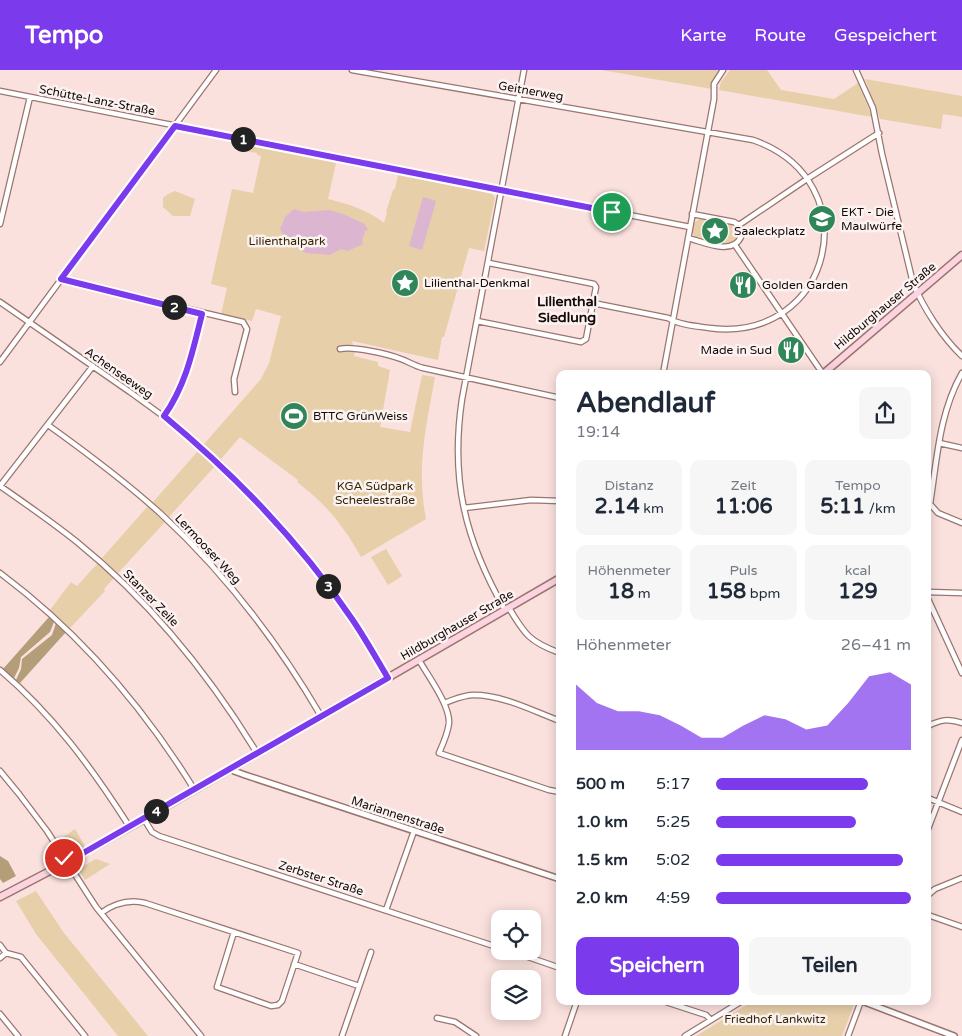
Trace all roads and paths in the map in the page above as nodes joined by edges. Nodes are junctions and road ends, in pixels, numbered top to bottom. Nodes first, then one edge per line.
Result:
1 (216, 70) edge
2 (352, 70) edge
3 (524, 70) edge
4 (723, 70) edge
5 (856, 70) edge
6 (0, 91) edge
7 (30, 97) junction
8 (519, 99) junction
9 (175, 126) junction
10 (708, 132) junction
11 (879, 133) junction
12 (807, 179) junction
13 (502, 190) junction
14 (692, 214) junction
15 (0, 224) edge
16 (739, 226) junction
17 (690, 227) junction
18 (688, 238) junction
19 (735, 245) junction
20 (962, 256) edge
21 (488, 263) junction
22 (61, 279) junction
23 (918, 294) junction
24 (0, 302) edge
25 (593, 303) junction
26 (202, 314) junction
27 (782, 314) junction
28 (477, 321) junction
29 (673, 321) junction
30 (29, 323) junction
31 (340, 349) dead end
32 (962, 356) edge
33 (0, 362) edge
34 (93, 366) junction
35 (664, 370) edge
36 (820, 370) edge
37 (828, 370) edge
38 (962, 373) edge
39 (466, 377) junction
40 (235, 392) dead end
41 (556, 397) edge
42 (164, 416) junction
43 (48, 425) junction
44 (939, 443) junction
45 (962, 448) edge
46 (0, 486) edge
47 (931, 493) edge
48 (556, 501) edge
49 (931, 507) edge
50 (464, 508) junction
51 (962, 522) edge
52 (0, 573) edge
53 (556, 580) edge
54 (931, 592) edge
55 (962, 593) edge
56 (931, 606) edge
57 (507, 609) junction
58 (556, 651) edge
59 (419, 660) junction
60 (0, 670) edge
61 (962, 673) edge
62 (388, 678) junction
63 (444, 703) junction
64 (321, 716) junction
65 (556, 720) edge
66 (962, 723) edge
67 (931, 725) edge
68 (962, 740) edge
69 (257, 753) junction
70 (232, 768) junction
71 (0, 771) edge
72 (194, 789) junction
73 (556, 791) edge
74 (931, 799) edge
75 (938, 802) junction
76 (962, 812) edge
77 (144, 819) junction
78 (931, 821) edge
79 (129, 826) junction
80 (414, 831) junction
81 (67, 862) junction
82 (556, 878) edge
83 (962, 878) edge
84 (931, 892) edge
85 (0, 897) edge
86 (386, 910) junction
87 (102, 913) junction
88 (931, 916) edge
89 (962, 927) edge
90 (234, 932) junction
91 (0, 945) edge
92 (491, 945) edge
93 (371, 952) dead end
94 (6, 953) junction
95 (0, 958) edge
96 (537, 960) edge
97 (294, 964) junction
98 (556, 967) edge
99 (358, 986) junction
100 (576, 1005) edge
101 (675, 1005) edge
102 (735, 1005) edge
103 (860, 1005) edge
104 (873, 1005) edge
105 (0, 1014) edge
106 (438, 1018) dead end
107 (711, 1020) junction
108 (18, 1036) edge
109 (85, 1036) edge
110 (201, 1036) edge
111 (342, 1036) edge
112 (476, 1036) edge
113 (565, 1036) edge
114 (685, 1036) edge
115 (848, 1036) edge
116 (954, 1036) edge

1 - 9 street
2 - 8 street, Geitnerweg
3 - 8 street
4 - 10 street
5 - 11 street
6 - 7 street, Schütte-Lanz-Straße
7 - 9 street, Schütte-Lanz-Straße
7 - 15 street
8 - 10 street, Geitnerweg
8 - 13 street
9 - 13 street, Schütte-Lanz-Straße
9 - 22 street
10 - 12 street, Geitnerweg
10 - 14 street
11 - 12 street
11 - 23 street
12 - 16 street
12 - 27 street, Geitnerweg
13 - 17 street, Schütte-Lanz-Straße
13 - 21 street
14 - 16 street
14 - 17 street
16 - 19 street
17 - 18 street
18 - 19 street
18 - 29 street
19 - 27 street
20 - 23 main road, Hildburghauser Straße
21 - 25 street
21 - 28 street
22 - 26 street
22 - 30 street
23 - 32 street
23 - 37 main road, Hildburghauser Straße
24 - 30 street, Achenseeweg
25 - 28 street
25 - 29 street
26 - 40 street
26 - 42 street
27 - 29 street
27 - 36 street
28 - 39 street
29 - 35 street
30 - 33 street
30 - 34 street, Achenseeweg
31 - 39 street
34 - 42 street, Achenseeweg
34 - 43 street
38 - 44 street
39 - 41 street
39 - 50 street
42 - 62 street, Achenseeweg
43 - 46 street
43 - 64 street, Lermooser Weg
44 - 45 street
44 - 47 street
46 - 69 street, Stanzer Zeile
48 - 50 street
49 - 51 street
50 - 57 street
52 - 72 street
53 - 57 main road, Hildburghauser Straße
54 - 55 street
56 - 61 street
57 - 58 street
57 - 59 main road, Hildburghauser Straße
59 - 62 main road, Hildburghauser Straße
59 - 63 street
60 - 79 street
62 - 64 main road, Hildburghauser Straße
63 - 65 street
63 - 73 street
64 - 69 main road, Hildburghauser Straße
66 - 67 street
68 - 75 street
69 - 70 main road, Hildburghauser Straße
70 - 72 main road, Hildburghauser Straße
70 - 80 street, Mariannenstraße
71 - 81 street
72 - 77 main road, Hildburghauser Straße
74 - 75 street
75 - 76 street
75 - 78 street
77 - 79 main road, Hildburghauser Straße
77 - 86 street, Zerbster Straße
79 - 81 main road, Hildburghauser Straße
80 - 82 street, Mariannenstraße
80 - 86 street
81 - 85 main road, Hildburghauser Straße
81 - 87 street
83 - 84 street
86 - 92 street, Zerbster Straße
87 - 90 street
87 - 110 street
88 - 89 street
90 - 97 street
90 - 97 street
91 - 94 street
93 - 99 street
94 - 95 street
94 - 109 street
96 - 98 street
97 - 99 street
99 - 111 street
100 - 113 street
101 - 107 street
102 - 107 street
103 - 115 street
104 - 116 street
105 - 108 street
106 - 112 street
107 - 114 street

